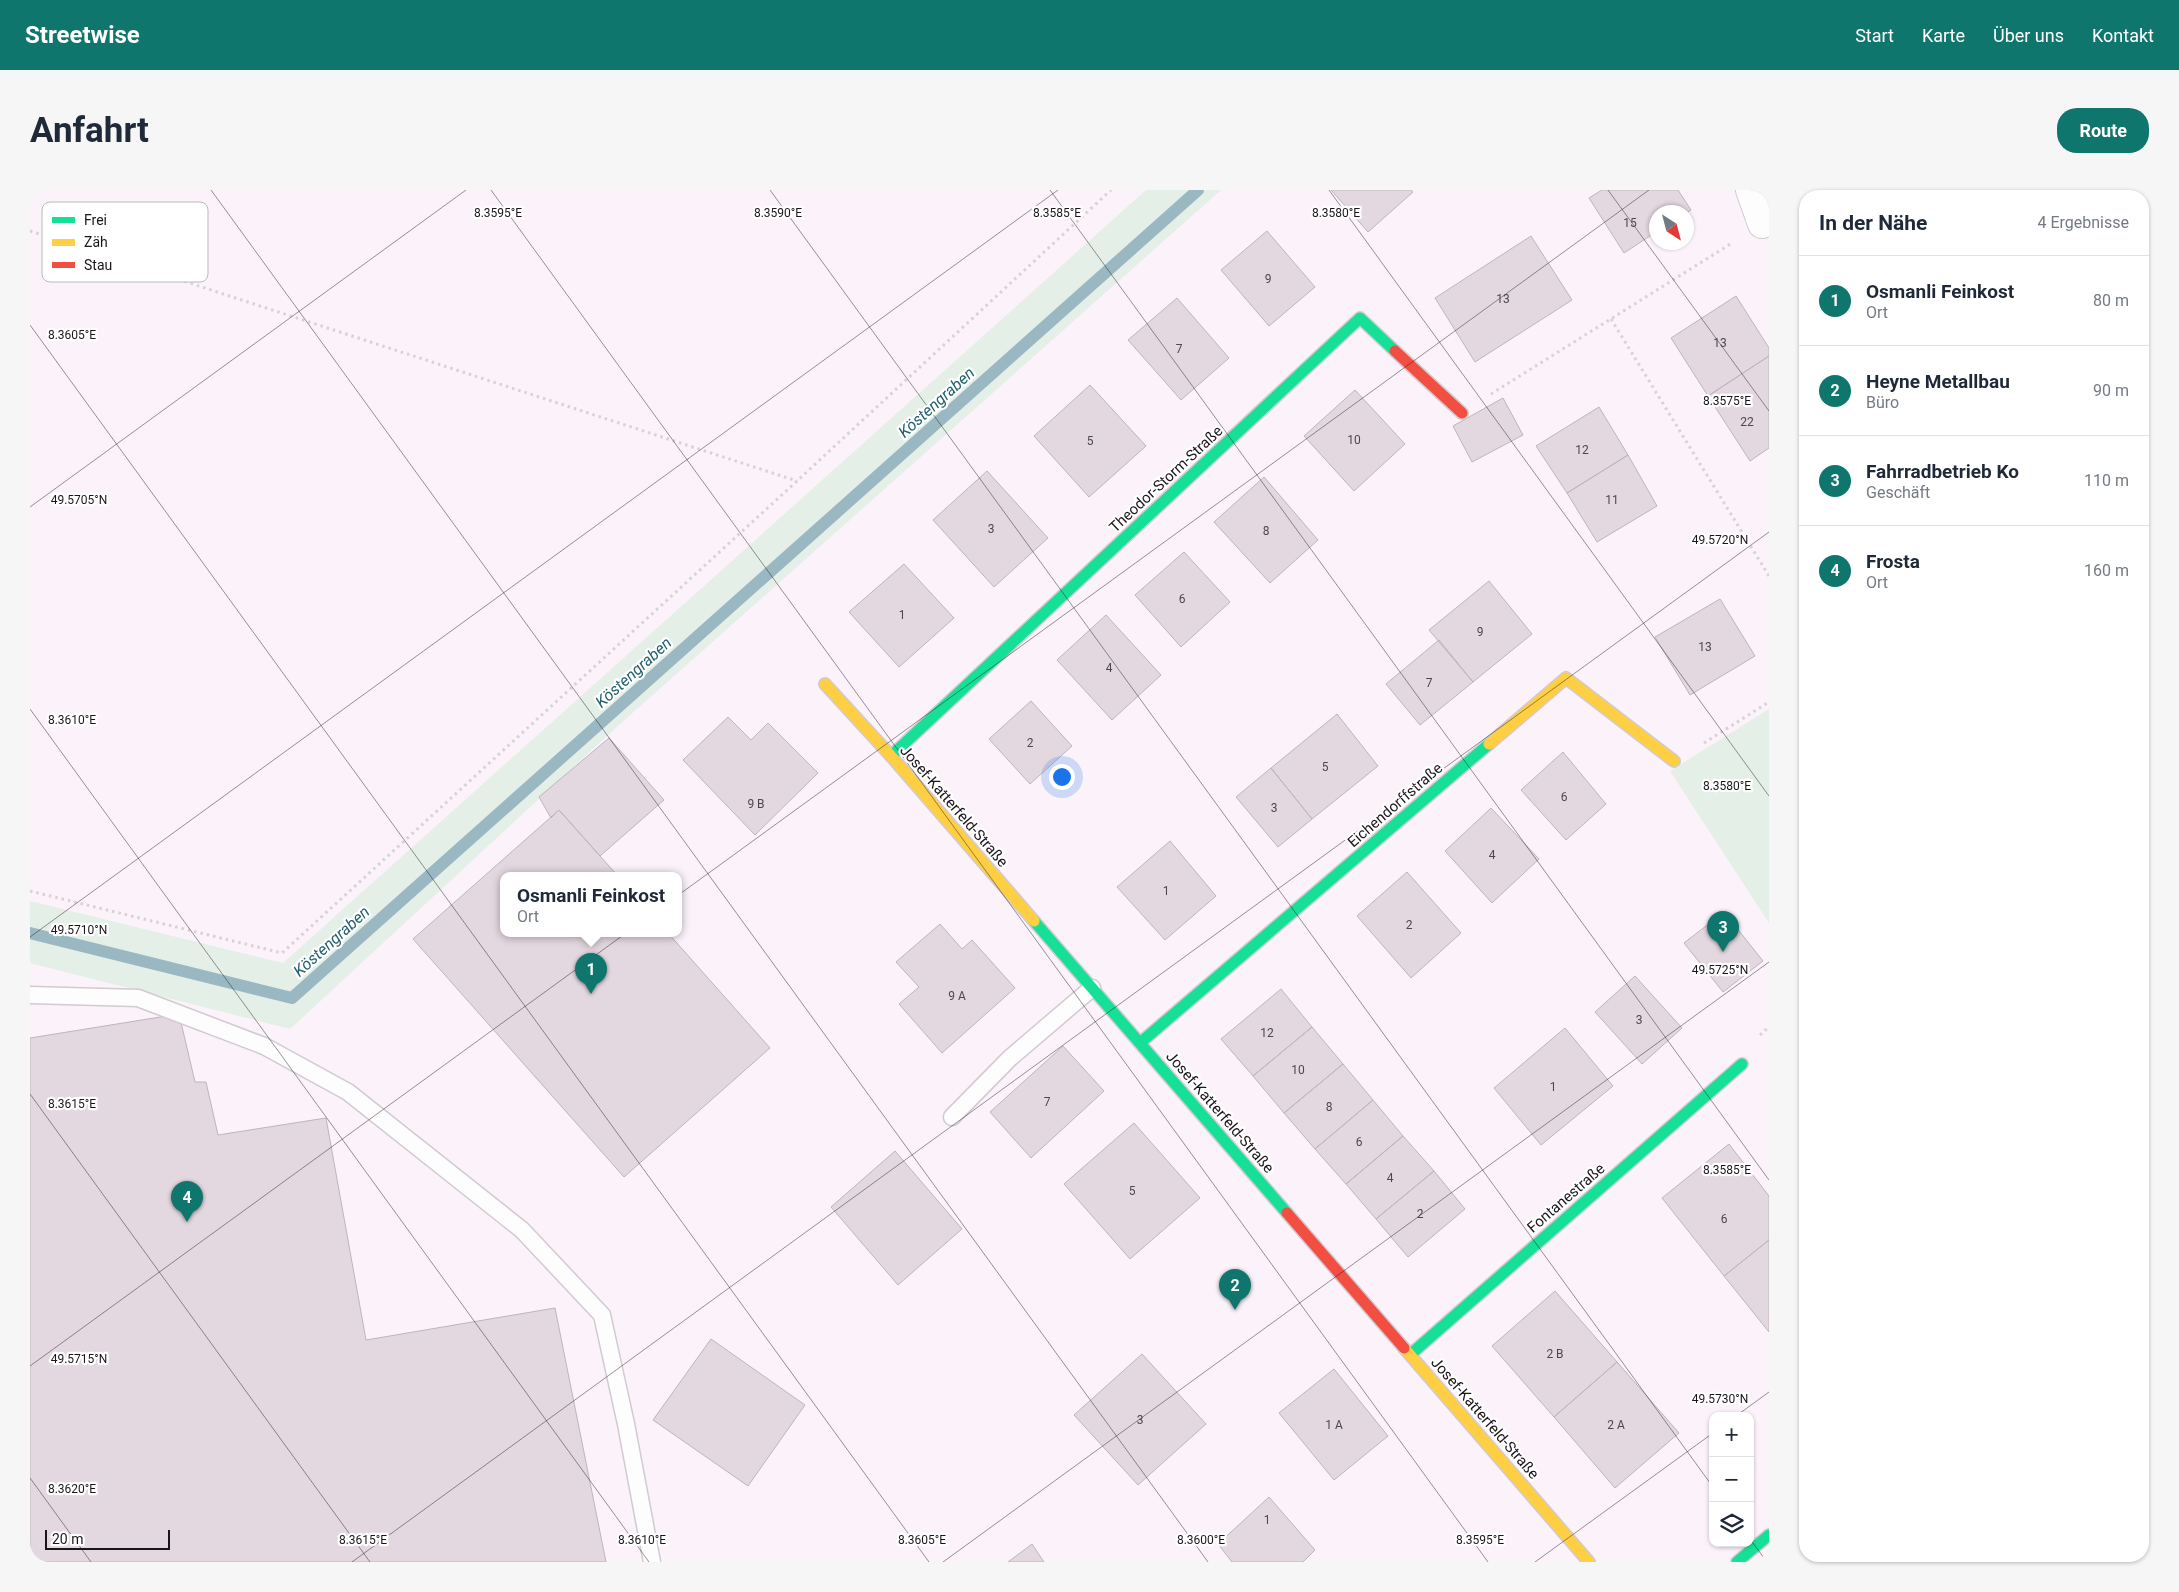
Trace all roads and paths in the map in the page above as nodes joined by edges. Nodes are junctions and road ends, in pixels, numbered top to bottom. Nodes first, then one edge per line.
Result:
1 (1111, 190) edge
2 (1750, 190) edge
3 (1762, 224) joint
4 (30, 231) edge
5 (42, 235) edge
6 (187, 282) edge
7 (1611, 319) junction
8 (1462, 413) joint
9 (798, 481) junction
10 (1769, 576) edge
11 (825, 684) dead end
12 (1769, 702) edge
13 (891, 756) junction
14 (1674, 762) joint
15 (30, 891) edge
16 (1092, 988) junction
17 (30, 995) edge
18 (1140, 1043) junction
19 (1742, 1064) dead end
20 (952, 1117) dead end
21 (1411, 1354) junction
22 (1769, 1535) edge
23 (652, 1562) edge
24 (1588, 1562) edge
25 (1736, 1562) edge

1 - 9 path
2 - 3 street
3 - 7 path
4 - 5 path
6 - 9 path
7 - 8 path
7 - 10 path
8 - 13 street, Theodor-Storm-Straße
9 - 15 path
11 - 13 street, Josef-Katterfeld-Straße
12 - 14 path
13 - 16 street, Josef-Katterfeld-Straße
14 - 18 street, Eichendorffstraße
16 - 18 street, Josef-Katterfeld-Straße
16 - 20 lane
17 - 23 lane
18 - 21 street, Josef-Katterfeld-Straße
19 - 21 street, Fontanestraße
21 - 24 street, Josef-Katterfeld-Straße
22 - 25 street

